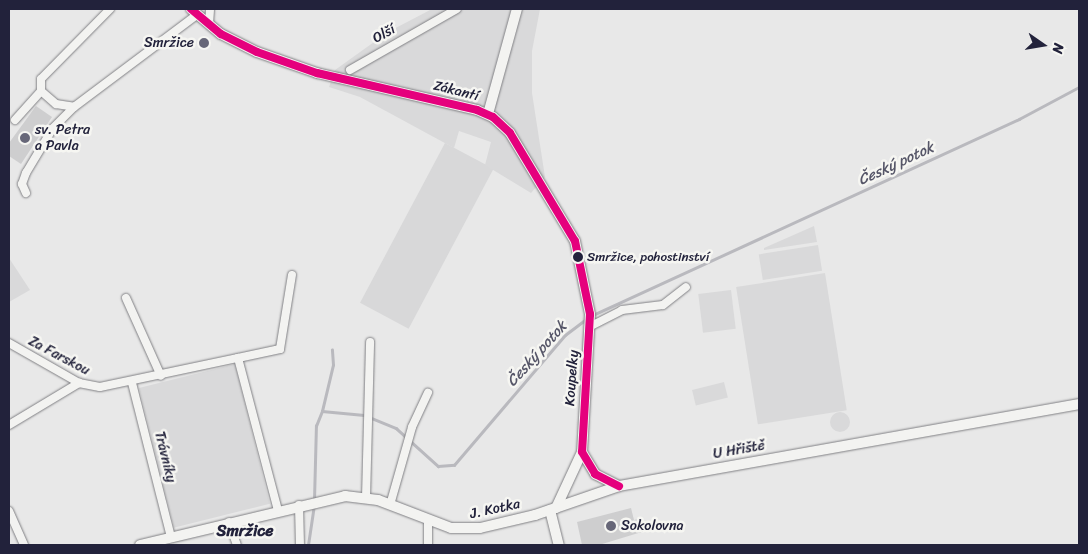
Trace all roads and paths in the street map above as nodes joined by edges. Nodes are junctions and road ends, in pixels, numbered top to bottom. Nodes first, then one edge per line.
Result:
1 (110, 9) edge
2 (210, 9) edge
3 (457, 9) edge
4 (517, 9) edge
5 (195, 12) edge
6 (209, 24) junction
7 (350, 70) dead end
8 (40, 91) junction
9 (74, 107) junction
10 (488, 114) junction
11 (15, 120) dead end
12 (26, 193) dead end
13 (292, 275) dead end
14 (686, 287) dead end
15 (126, 298) dead end
16 (589, 306) joint
17 (590, 325) junction
18 (370, 342) dead end
19 (9, 343) edge
20 (238, 358) junction
21 (161, 376) junction
22 (79, 383) junction
23 (132, 383) junction
24 (428, 393) dead end
25 (1079, 404) edge
26 (9, 425) edge
27 (582, 452) junction
28 (619, 486) junction
29 (366, 498) junction
30 (301, 504) junction
31 (390, 505) junction
32 (553, 509) junction
33 (278, 510) junction
34 (9, 511) edge
35 (428, 520) junction
36 (229, 522) junction
37 (170, 537) junction
38 (24, 545) edge
39 (140, 545) edge
40 (236, 545) edge
41 (300, 545) edge
42 (428, 545) edge
43 (559, 545) edge

1 - 8 street
2 - 6 street
3 - 7 street, Olší
4 - 10 main road
5 - 6 main road, Zákantí
5 - 9 street
6 - 10 main road, Zákantí
8 - 9 street
8 - 11 street
9 - 12 street
10 - 16 main road, Zákantí
13 - 20 street
14 - 17 street
15 - 21 street
16 - 17 main road, Koupelky
17 - 27 main road, Koupelky
18 - 29 street
19 - 22 street, Za Farskou
20 - 21 street
20 - 33 street
21 - 23 street, Za Farskou
22 - 23 street, Za Farskou
22 - 26 street
23 - 37 street, Trávníky
24 - 31 street
25 - 28 main road, U Hřiště
27 - 28 main road
27 - 32 main road, Koupelky
28 - 32 main road
29 - 30 main road
29 - 31 main road
30 - 33 main road
30 - 41 street
31 - 35 main road, J. Kotka
32 - 35 main road, J. Kotka
32 - 43 main road
33 - 36 main road
34 - 38 street
35 - 42 street
36 - 37 main road
36 - 40 street
37 - 39 main road

